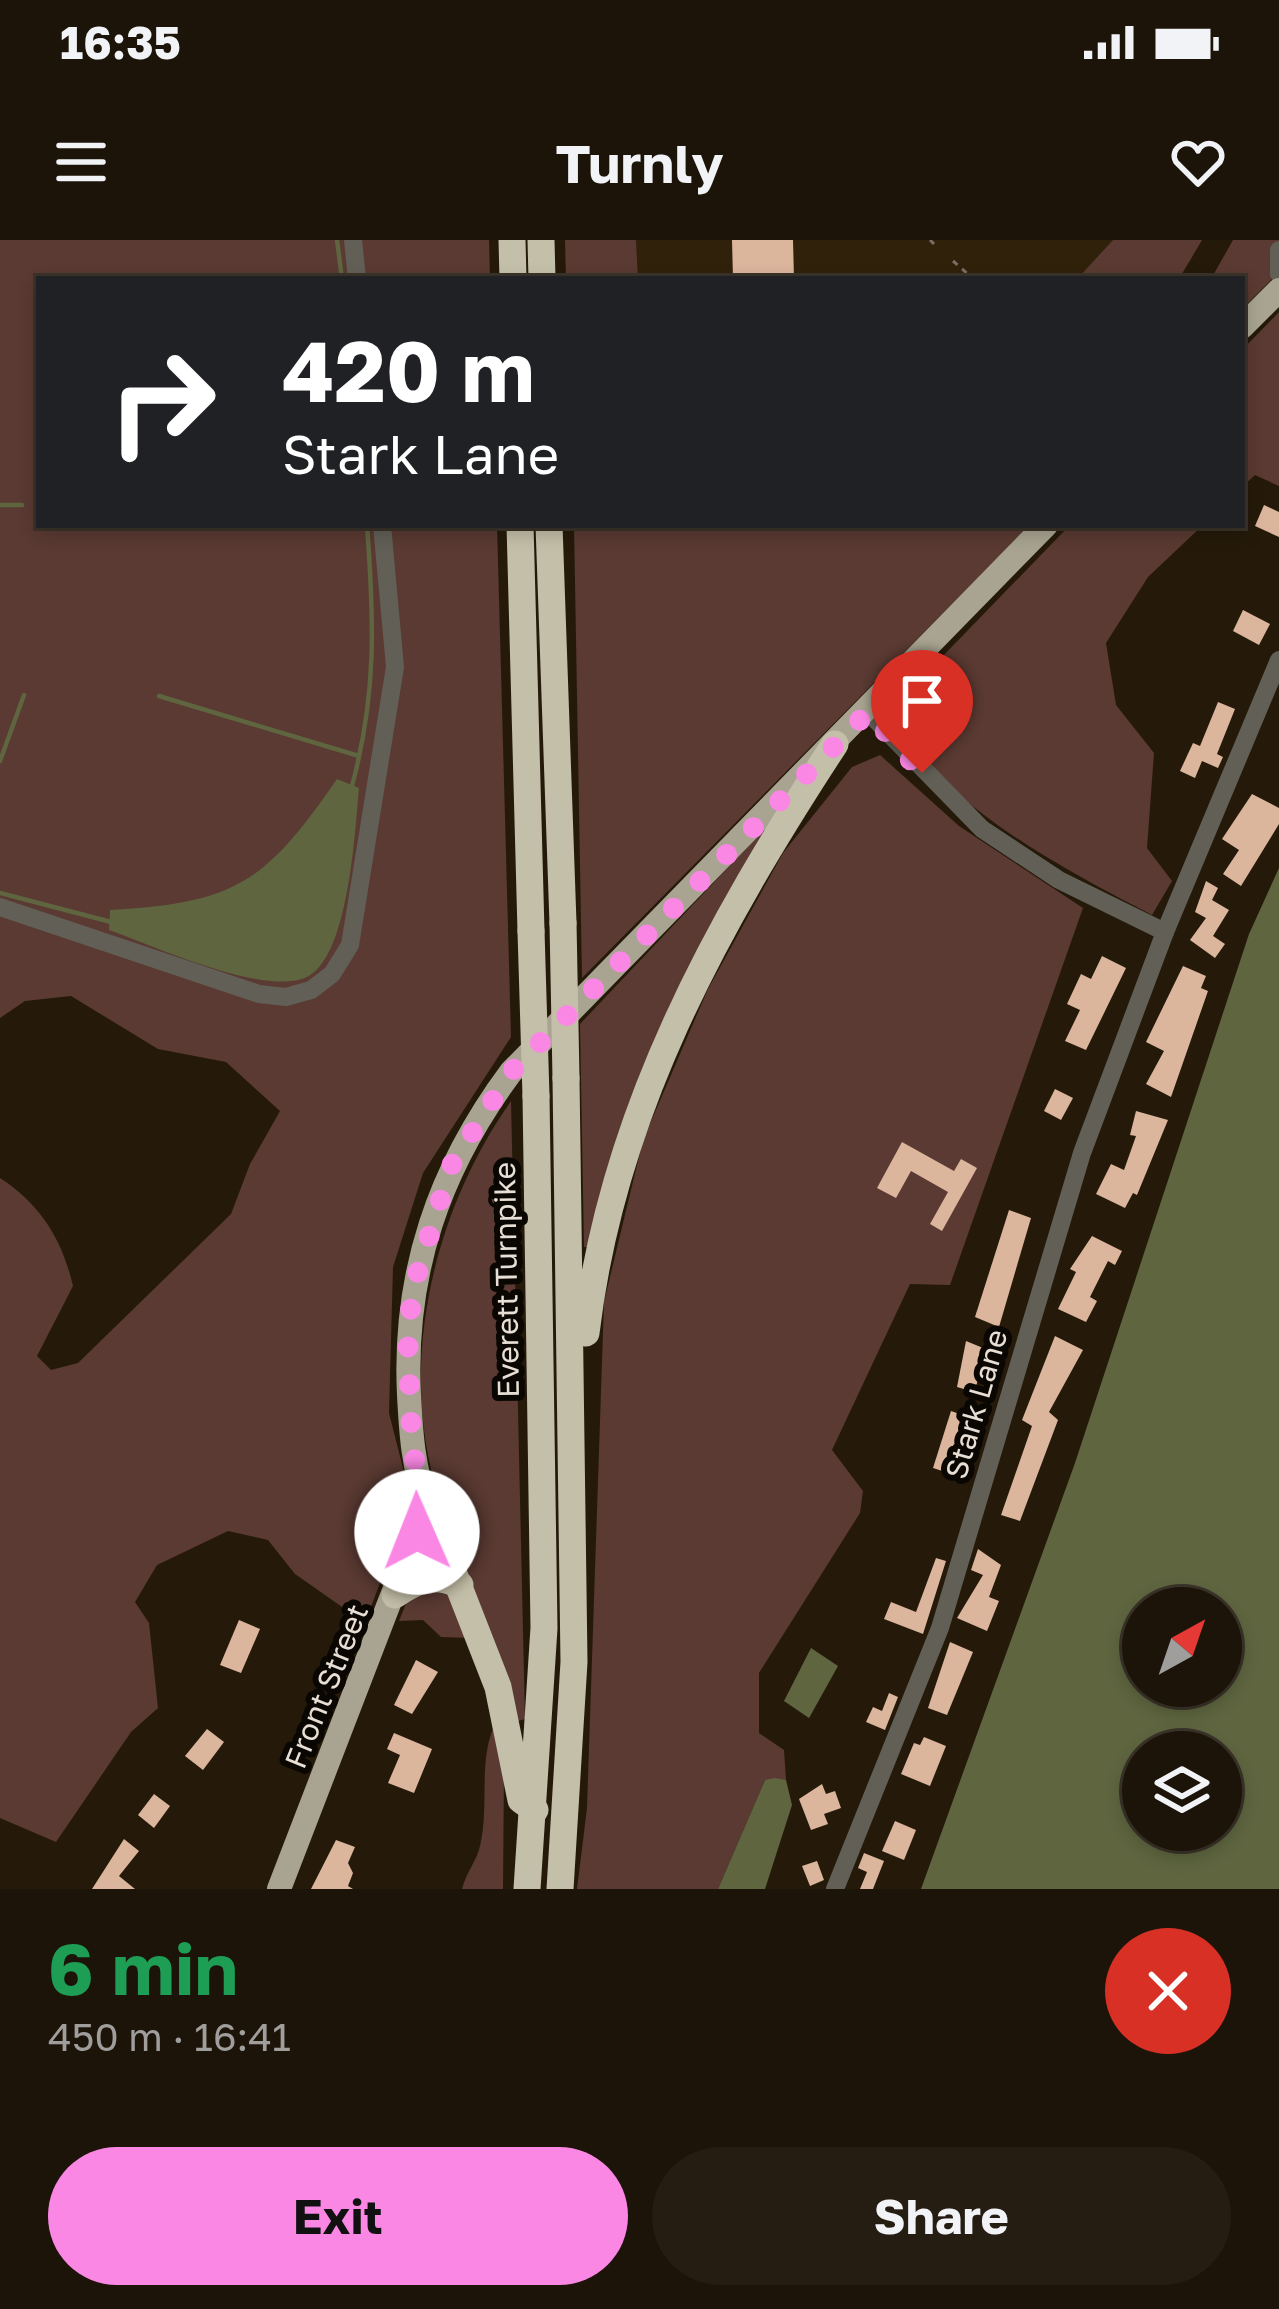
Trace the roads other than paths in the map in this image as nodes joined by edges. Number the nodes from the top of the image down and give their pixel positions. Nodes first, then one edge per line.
1 (353, 240) edge
2 (512, 240) edge
3 (541, 240) edge
4 (1279, 250) edge
5 (1279, 274) edge
6 (357, 276) edge
7 (513, 276) edge
8 (542, 276) edge
9 (1279, 290) edge
10 (1245, 324) edge
11 (382, 528) edge
12 (520, 528) edge
13 (549, 528) edge
14 (1043, 528) edge
15 (1279, 659) edge
16 (868, 712) junction
17 (835, 744) junction
18 (0, 907) edge
19 (1165, 932) junction
20 (574, 1432) junction
21 (427, 1504) junction
22 (460, 1586) junction
23 (395, 1595) junction
24 (535, 1810) junction
25 (279, 1889) edge
26 (527, 1889) edge
27 (560, 1889) edge
28 (835, 1889) edge

1 - 6 street
2 - 7 highway
3 - 8 highway
4 - 5 street
9 - 10 main road
11 - 18 street
12 - 24 highway, Everett Turnpike, bridge
13 - 20 highway, bridge
14 - 16 main road
15 - 19 street, Stark Lane
16 - 17 main road
16 - 19 street
17 - 20 highway
17 - 21 main road
19 - 28 street, Stark Lane
20 - 27 highway
21 - 22 highway
21 - 23 main road, Front Street
22 - 23 highway
22 - 24 highway
23 - 25 main road, Front Street
24 - 26 highway, Everett Turnpike

